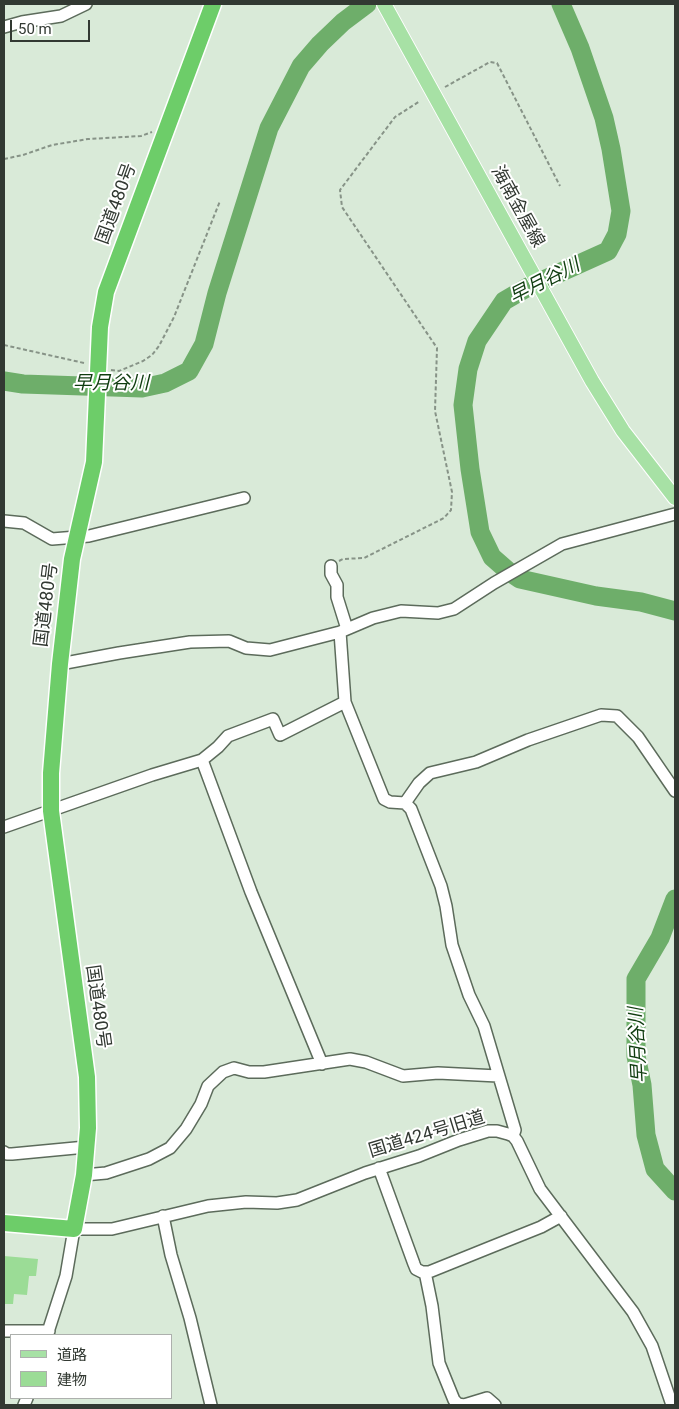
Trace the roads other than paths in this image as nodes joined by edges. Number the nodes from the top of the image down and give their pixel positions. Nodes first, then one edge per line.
1 (86, 4) edge
2 (213, 4) edge
3 (384, 4) edge
4 (4, 27) edge
5 (244, 498) dead end
6 (675, 498) edge
7 (675, 514) edge
8 (4, 521) edge
9 (77, 537) junction
10 (331, 566) road end
11 (343, 630) junction
12 (60, 664) junction
13 (345, 702) junction
14 (202, 760) junction
15 (675, 791) edge
16 (405, 803) junction
17 (51, 811) junction
18 (4, 827) edge
19 (322, 1064) junction
20 (498, 1076) junction
21 (513, 1136) junction
22 (86, 1147) junction
23 (4, 1152) edge
24 (379, 1168) junction
25 (84, 1175) junction
26 (163, 1216) junction
27 (561, 1216) junction
28 (4, 1222) edge
29 (74, 1229) junction
30 (425, 1272) junction
31 (4, 1331) edge
32 (48, 1333) edge
33 (211, 1405) edge
34 (496, 1405) edge
35 (672, 1405) edge

1 - 4 street
2 - 9 highway, 国道480号
3 - 6 main road, 海南金屋線
5 - 9 street
7 - 11 street
8 - 9 street
9 - 12 highway, 国道480号
10 - 11 street
11 - 12 street
11 - 13 street
12 - 17 highway, 国道480号
13 - 14 street
13 - 16 street
14 - 17 street
14 - 19 street
15 - 16 street
16 - 20 street
17 - 18 street
17 - 22 highway, 国道480号
19 - 20 street
19 - 25 street
20 - 21 street
21 - 24 street, 国道424号旧道
21 - 27 street
22 - 23 street
22 - 25 highway, 国道480号
24 - 26 street, 国道424号旧道
24 - 30 street
25 - 29 highway, 国道480号
26 - 29 street, 国道424号旧道
26 - 33 street
27 - 30 street
27 - 35 street
28 - 29 highway
29 - 32 street
30 - 34 street
31 - 32 street

